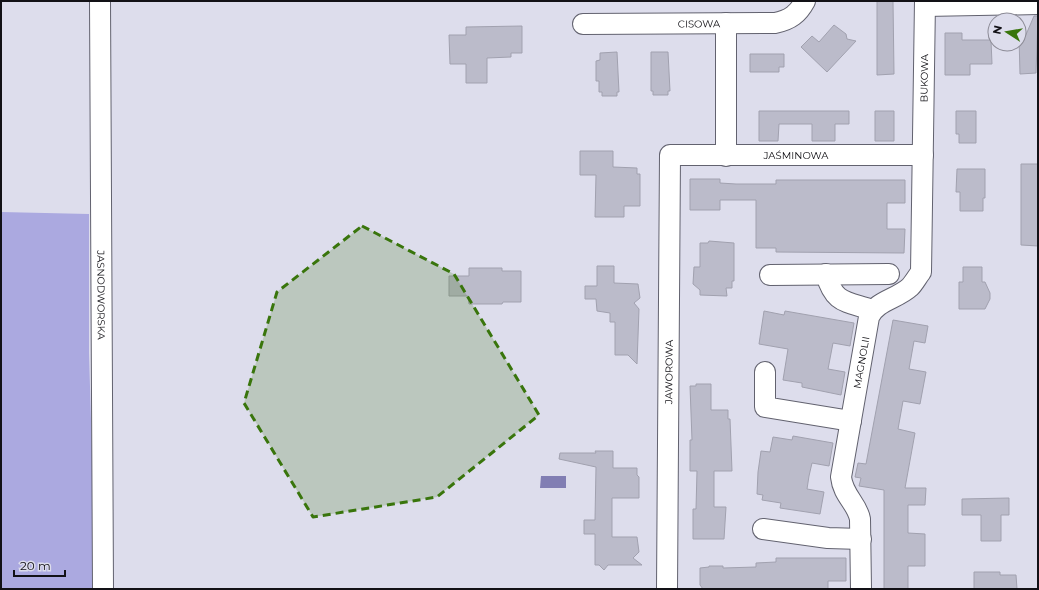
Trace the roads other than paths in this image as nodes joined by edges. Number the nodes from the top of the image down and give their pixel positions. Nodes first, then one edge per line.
1 (100, 1) edge
2 (805, 1) edge
3 (925, 4) edge
4 (1038, 4) edge
5 (726, 23) junction
6 (583, 24) dead end
7 (923, 155) junction
8 (670, 156) joint
9 (726, 156) junction
10 (826, 274) junction
11 (888, 274) dead end
12 (770, 275) dead end
13 (872, 310) junction
14 (765, 372) dead end
15 (851, 421) junction
16 (763, 529) dead end
17 (861, 539) junction
18 (103, 589) edge
19 (667, 589) edge
20 (861, 589) edge

1 - 18 street, JASNODWORSKA
2 - 5 street, CISOWA
3 - 4 street
3 - 7 street, BUKOWA
5 - 6 street, CISOWA
5 - 9 street
7 - 9 street, JAŚMINOWA
7 - 13 street
8 - 9 street, JAŚMINOWA
8 - 19 street, JAWOROWA
10 - 11 street
10 - 12 street
10 - 13 street
13 - 15 street, MAGNOLII
14 - 15 street
15 - 17 street, MAGNOLII
16 - 17 street
17 - 20 street, MAGNOLII

